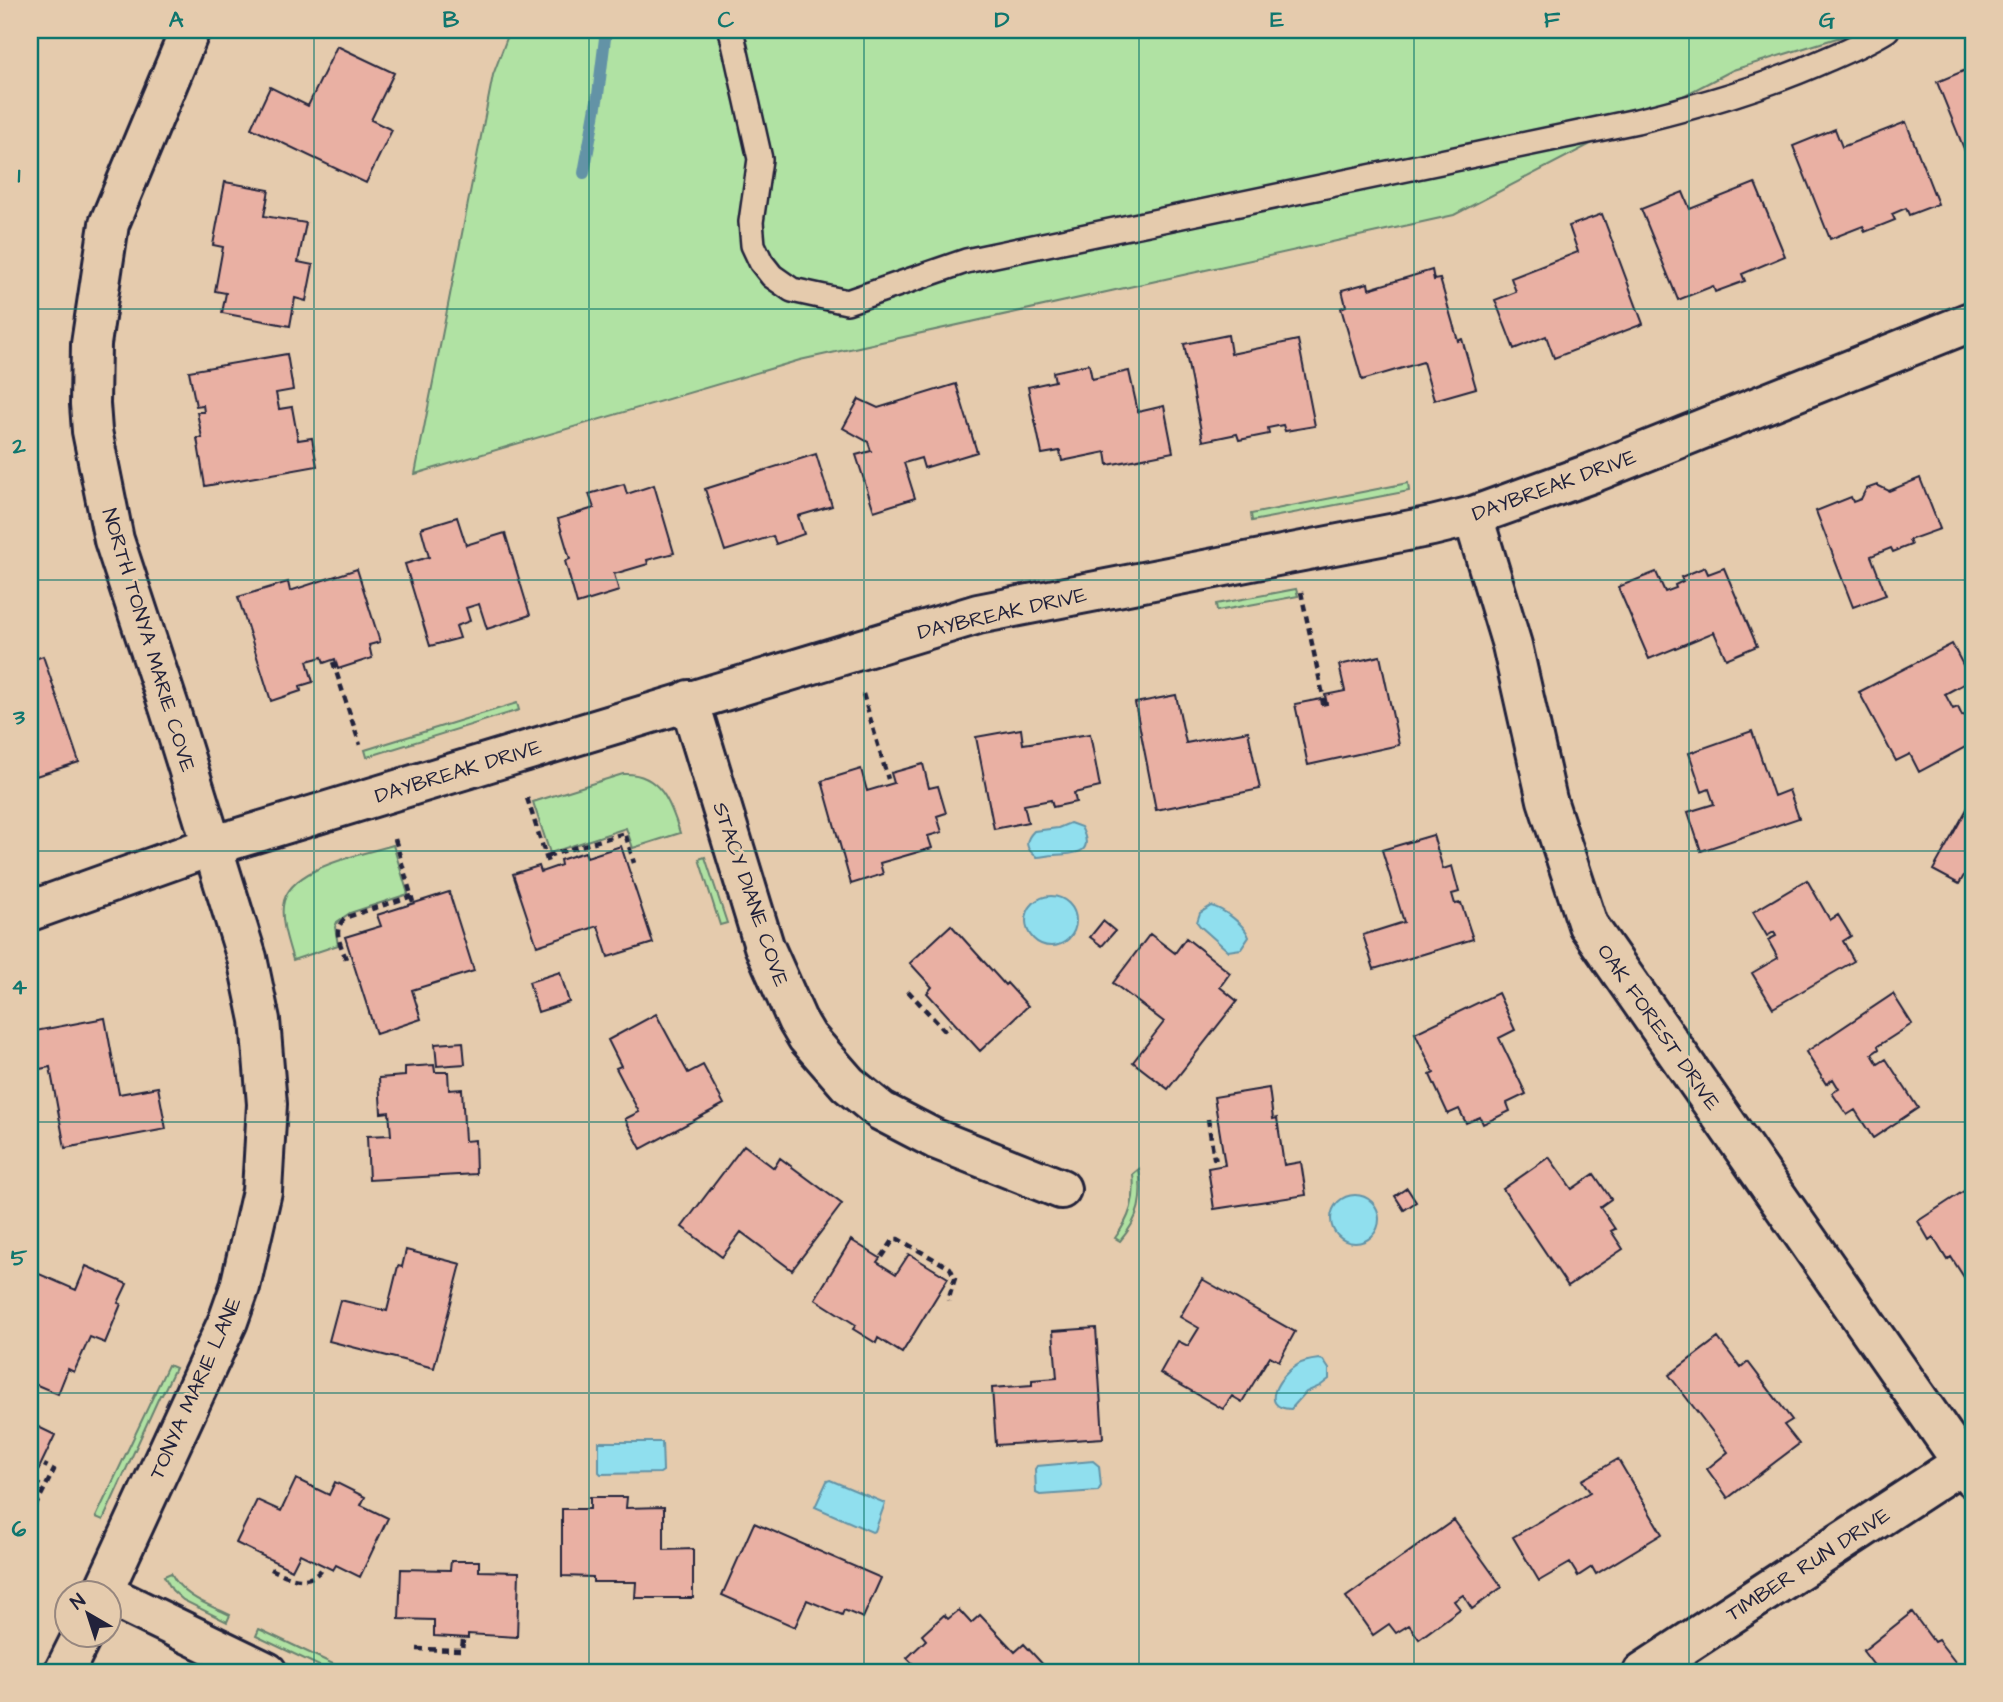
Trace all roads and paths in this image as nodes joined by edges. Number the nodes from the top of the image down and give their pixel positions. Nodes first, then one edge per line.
1 (190, 30) edge
2 (731, 30) edge
3 (1886, 30) edge
4 (1973, 324) edge
5 (1473, 516) junction
6 (1300, 589) dead end
7 (333, 662) dead end
8 (863, 694) dead end
9 (689, 701) junction
10 (1325, 705) dead end
11 (360, 746) dead end
12 (888, 779) dead end
13 (527, 798) dead end
14 (395, 839) dead end
15 (212, 846) junction
16 (547, 856) junction
17 (634, 863) dead end
18 (550, 866) dead end
19 (30, 911) edge
20 (346, 959) dead end
21 (908, 991) dead end
22 (950, 1025) dead end
23 (1208, 1119) dead end
24 (1221, 1157) dead end
25 (1061, 1189) dead end
26 (882, 1257) dead end
27 (948, 1301) dead end
28 (44, 1465) dead end
29 (1970, 1466) edge
30 (30, 1517) edge
31 (323, 1567) dead end
32 (271, 1569) dead end
33 (110, 1580) edge
34 (122, 1603) edge
35 (463, 1640) dead end
36 (416, 1649) dead end
37 (75, 1650) edge
38 (64, 1672) edge
39 (267, 1672) edge
40 (1643, 1672) edge

1 - 15 street, NORTH TONYA MARIE COVE
2 - 3 lane
4 - 5 street, DAYBREAK DRIVE
5 - 9 street, DAYBREAK DRIVE
5 - 29 street, OAK FOREST DRIVE
6 - 10 path
7 - 11 path
8 - 12 path
9 - 15 street, DAYBREAK DRIVE
9 - 25 street, STACY DIANE COVE
13 - 16 path
14 - 20 path
15 - 19 street, DAYBREAK DRIVE
15 - 33 street, TONYA MARIE LANE
16 - 17 path
16 - 18 path
21 - 22 path
23 - 24 path
26 - 27 path
28 - 30 path
29 - 40 street, TIMBER RUN DRIVE
31 - 32 path
34 - 39 street
35 - 36 path
37 - 38 street

